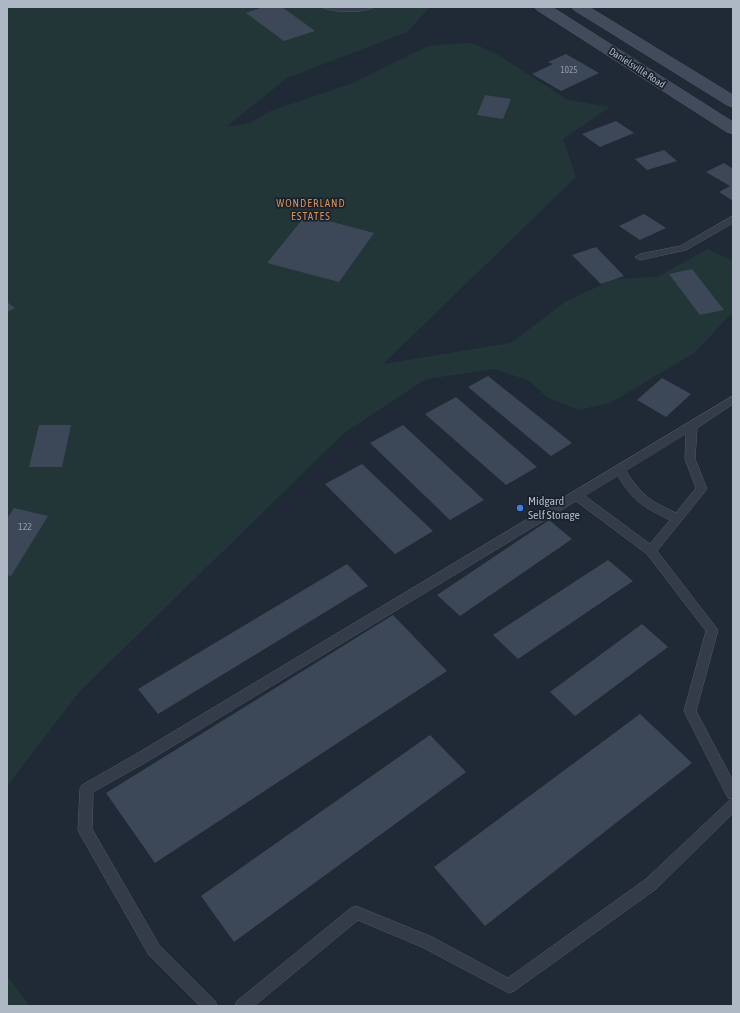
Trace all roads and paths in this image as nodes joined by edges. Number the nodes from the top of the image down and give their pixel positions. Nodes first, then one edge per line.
1 (326, 7) edge
2 (370, 7) edge
3 (542, 7) edge
4 (579, 7) edge
5 (733, 102) edge
6 (733, 129) edge
7 (733, 219) edge
8 (640, 257) dead end
9 (733, 399) edge
10 (692, 426) junction
11 (618, 469) junction
12 (576, 495) junction
13 (676, 518) junction
14 (651, 550) junction
15 (733, 794) edge
16 (733, 804) edge
17 (210, 1006) edge
18 (242, 1006) edge

1 - 2 lane
3 - 6 main road, Danielsville Road
4 - 5 main road, Danielsville Road
7 - 8 lane
9 - 10 lane
10 - 11 lane
10 - 13 lane
11 - 12 lane
11 - 13 lane
12 - 14 lane
12 - 17 lane
13 - 14 lane
14 - 15 lane
16 - 18 lane

